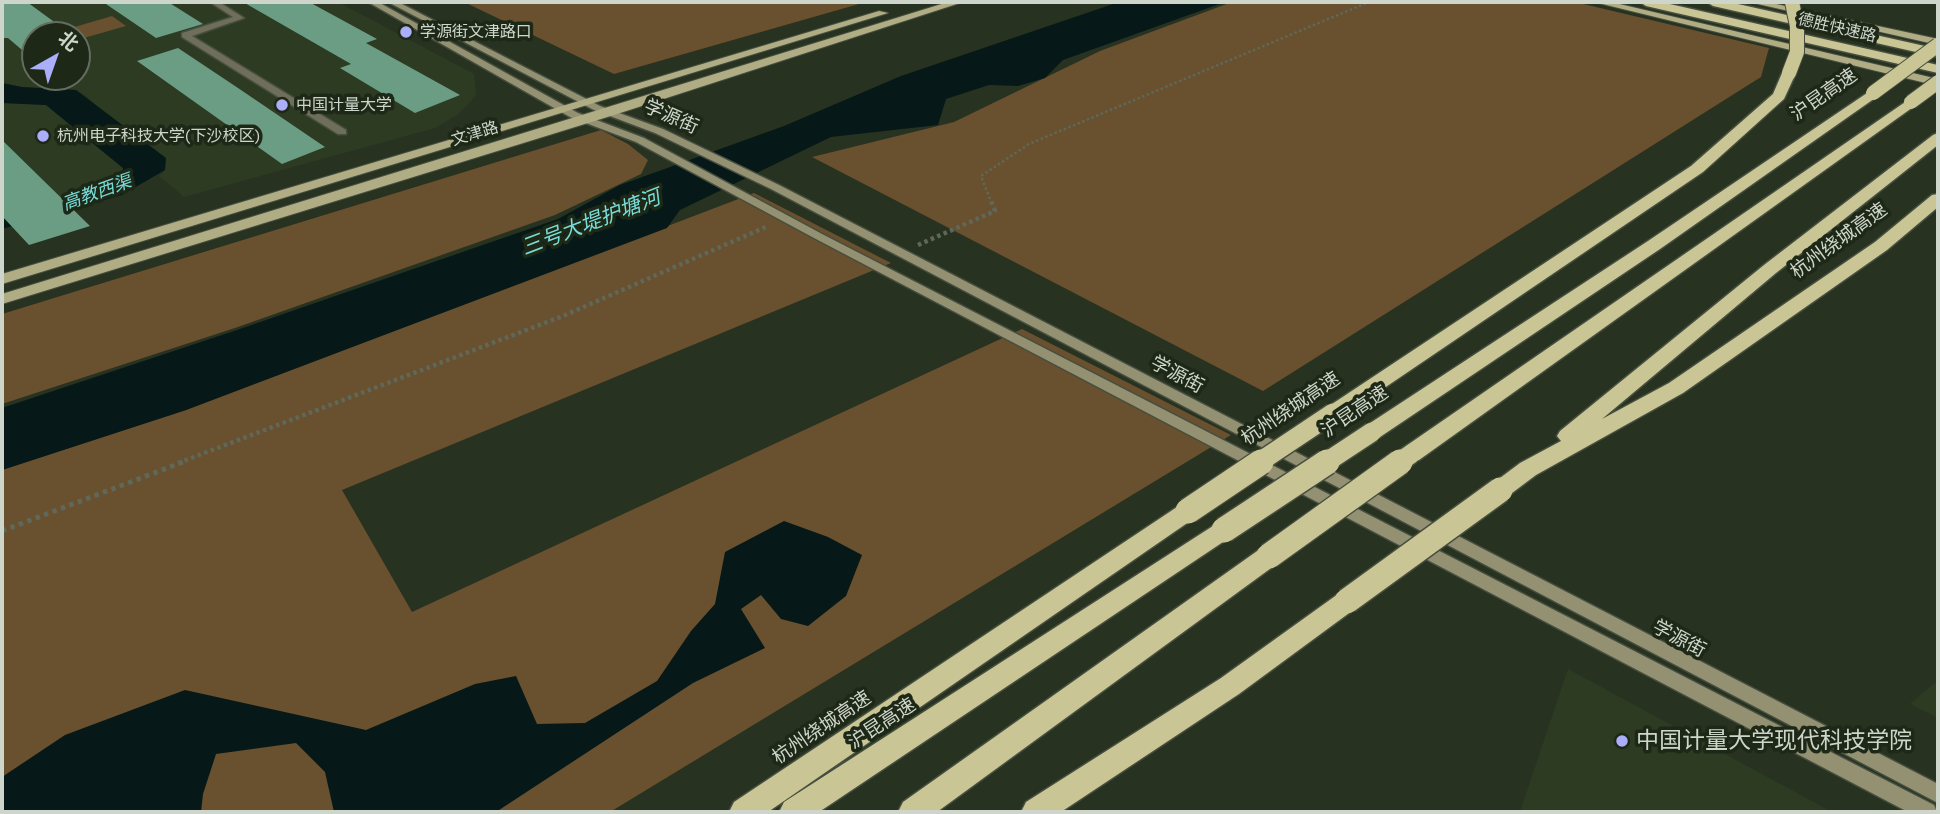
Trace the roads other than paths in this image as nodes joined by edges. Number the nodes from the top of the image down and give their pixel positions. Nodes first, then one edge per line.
1 (214, 2) edge
2 (372, 2) edge
3 (392, 2) edge
4 (920, 2) edge
5 (958, 2) edge
6 (1599, 2) edge
7 (1646, 2) edge
8 (1713, 2) edge
9 (1754, 2) edge
10 (1792, 2) edge
11 (1938, 44) edge
12 (1938, 53) edge
13 (1938, 69) edge
14 (1938, 82) edge
15 (588, 103) junction
16 (564, 109) junction
17 (610, 113) junction
18 (584, 119) junction
19 (342, 132) dead end
20 (1938, 138) edge
21 (1938, 199) edge
22 (2, 279) edge
23 (2, 299) edge
24 (1528, 469) junction
25 (1938, 794) edge
26 (744, 812) edge
27 (794, 812) edge
28 (913, 812) edge
29 (1036, 812) edge
30 (1927, 812) edge

1 - 19 street
2 - 16 main road, 学源街
3 - 15 main road, 学源街
4 - 15 main road, 文津路
5 - 17 main road, 文津路
6 - 14 main road
7 - 13 highway, 德胜快速路
8 - 12 highway, 德胜快速路
9 - 11 main road
10 - 26 highway, 杭州绕城高速, bridge
11 - 27 highway, 沪昆高速, bridge
14 - 28 highway, bridge
15 - 16 main road, 文津路
15 - 17 main road, 学源街
16 - 18 main road, 学源街
16 - 22 main road, 文津路
17 - 18 main road, 文津路
17 - 25 main road, 学源街
18 - 23 main road, 文津路
18 - 30 main road, 学源街
20 - 24 highway
21 - 24 highway, 杭州绕城高速
24 - 29 highway, 杭州绕城高速, bridge

